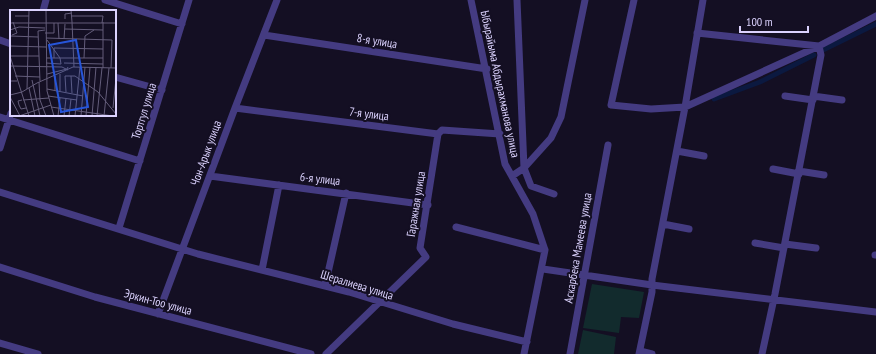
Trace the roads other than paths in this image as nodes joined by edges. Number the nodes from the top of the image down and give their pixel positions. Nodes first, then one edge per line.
1 (46, 0) edge
2 (105, 0) edge
3 (189, 0) edge
4 (278, 0) edge
5 (471, 0) edge
6 (517, 0) edge
7 (585, 0) edge
8 (634, 0) edge
9 (703, 0) edge
10 (43, 10) edge
11 (876, 16) edge
12 (182, 24) junction
13 (697, 33) junction
14 (264, 35) junction
15 (0, 40) edge
16 (10, 44) edge
17 (819, 46) junction
18 (487, 69) junction
19 (116, 77) edge
20 (162, 90) junction
21 (785, 96) dead end
22 (813, 98) junction
23 (842, 100) dead end
24 (685, 107) junction
25 (234, 108) junction
26 (10, 116) edge
27 (0, 117) edge
28 (438, 134) junction
29 (500, 134) junction
30 (608, 146) dead end
31 (0, 148) edge
32 (677, 151) junction
33 (704, 156) dead end
34 (140, 160) junction
35 (524, 168) junction
36 (773, 169) dead end
37 (799, 173) junction
38 (824, 175) dead end
39 (210, 176) junction
40 (512, 176) junction
41 (279, 185) junction
42 (0, 192) edge
43 (346, 193) junction
44 (554, 194) dead end
45 (428, 205) junction
46 (663, 224) junction
47 (456, 227) dead end
48 (118, 228) junction
49 (689, 229) dead end
50 (755, 244) dead end
51 (785, 246) junction
52 (182, 248) junction
53 (816, 248) dead end
54 (545, 250) junction
55 (0, 267) edge
56 (543, 269) junction
57 (262, 270) junction
58 (584, 276) junction
59 (652, 285) junction
60 (325, 286) junction
61 (773, 301) junction
62 (380, 303) junction
63 (876, 312) edge
64 (158, 314) junction
65 (527, 342) junction
66 (0, 343) edge
67 (639, 353) edge
68 (38, 354) edge
69 (311, 354) edge
70 (326, 354) edge
71 (524, 354) edge
72 (570, 354) edge
73 (652, 354) edge
74 (762, 354) edge

1 - 10 street
2 - 12 street
3 - 12 street, Тортгул улица
4 - 14 street, Чон-Арык улица
5 - 18 street, Ыбырайыма Абдырахманова улица
6 - 35 street
7 - 35 street
8 - 24 street
9 - 13 street
11 - 17 street
12 - 20 street, Тортгул улица
13 - 17 street
13 - 24 street
14 - 18 street, 8-я улица
14 - 25 street, Чон-Арык улица
15 - 16 street
17 - 22 street
17 - 24 street
18 - 29 street, Ыбырайыма Абдырахманова улица
19 - 20 street
20 - 34 street, Тортгул улица
21 - 22 street
22 - 23 street
22 - 37 street
24 - 32 street
25 - 28 street, 7-я улица
25 - 39 street, Чон-Арык улица
26 - 27 street
26 - 31 street
26 - 34 street
28 - 29 street, 7-я улица
28 - 45 street, Гаражная улица
29 - 40 street, Ыбырайыма Абдырахманова улица
30 - 58 street, Аскарбека Мамеева улица
32 - 33 street
32 - 46 street
34 - 48 street, Тортгул улица
35 - 40 street
35 - 44 street
36 - 37 street
37 - 38 street
37 - 51 street
39 - 41 street, 6-я улица
39 - 52 street, Чон-Арык улица
40 - 54 street, Ыбырайыма Абдырахманова улица
41 - 43 street, 6-я улица
41 - 57 street
42 - 48 street, Шералиева улица
43 - 45 street, 6-я улица
43 - 60 street
45 - 62 street, Гаражная улица
46 - 49 street
46 - 59 street
47 - 54 street
48 - 52 street, Шералиева улица
50 - 51 street
51 - 53 street
51 - 61 street
52 - 57 street, Шералиева улица
52 - 64 street, Чон-Арык улица
54 - 56 street, Ыбырайыма Абдырахманова улица
55 - 64 street, Эркин-Тоо улица
56 - 58 street
56 - 65 street, Ыбырайыма Абдырахманова улица
57 - 60 street, Шералиева улица
58 - 59 street
58 - 72 street, Аскарбека Мамеева улица
59 - 61 street
59 - 67 street
60 - 62 street, Шералиева улица
61 - 63 street
61 - 74 street
62 - 65 street, Шералиева улица
62 - 70 street, Гаражная улица
64 - 69 street, Эркин-Тоо улица
65 - 71 street, Ыбырайыма Абдырахманова улица
66 - 68 street
67 - 73 street

